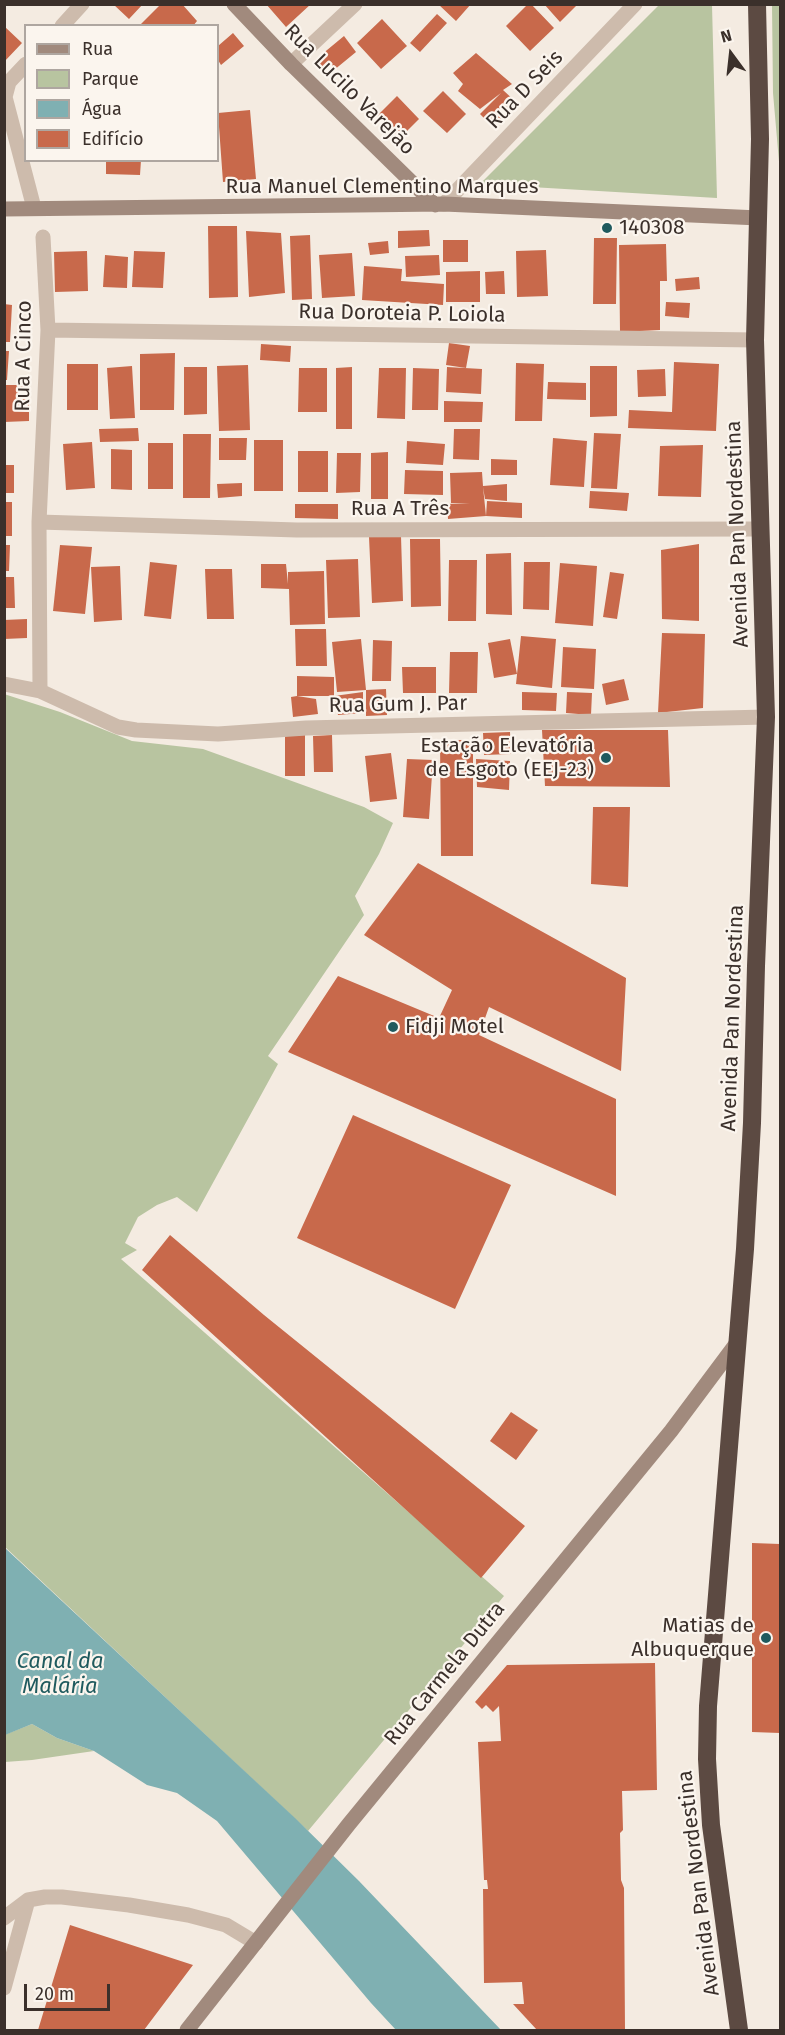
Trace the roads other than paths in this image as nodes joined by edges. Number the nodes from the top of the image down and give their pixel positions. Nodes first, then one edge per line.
1 (82, 4) edge
2 (234, 4) edge
3 (355, 4) edge
4 (635, 4) edge
5 (757, 4) edge
6 (64, 24) edge
7 (291, 64) junction
8 (24, 66) edge
9 (440, 204) junction
10 (34, 208) junction
11 (4, 209) edge
12 (759, 218) junction
13 (43, 237) dead end
14 (48, 330) junction
15 (755, 340) junction
16 (39, 522) junction
17 (761, 529) junction
18 (4, 684) edge
19 (40, 691) junction
20 (766, 717) junction
21 (736, 1344) junction
22 (28, 1900) junction
23 (4, 1918) edge
24 (256, 1942) junction
25 (4, 1988) edge
26 (187, 2031) edge
27 (739, 2031) edge

1 - 6 street
2 - 7 street, Rua Lucilo Varejão
3 - 7 street
4 - 9 street, Rua D Seis
5 - 12 highway, Avenida Pan Nordestina
7 - 9 street, Rua Lucilo Varejão
8 - 10 street
9 - 10 street, Rua Manuel Clementino Marques
9 - 12 street, Rua Manuel Clementino Marques
10 - 11 street, Rua Manuel Clementino Marques
12 - 15 highway, Avenida Pan Nordestina
13 - 14 street, Rua A Cinco
14 - 15 street, Rua Doroteia P. Loiola
14 - 16 street, Rua A Cinco
15 - 17 highway, Avenida Pan Nordestina
16 - 17 street, Rua A Três
16 - 19 street, Rua A Cinco
17 - 20 highway, Avenida Pan Nordestina
18 - 19 street, Rua Gum J. Par
19 - 20 street, Rua Gum J. Par
20 - 21 highway, Avenida Pan Nordestina
21 - 24 street, Rua Carmela Dutra
21 - 27 highway, Avenida Pan Nordestina
22 - 23 street
22 - 24 street
22 - 25 street
24 - 26 street, Rua Carmela Dutra

